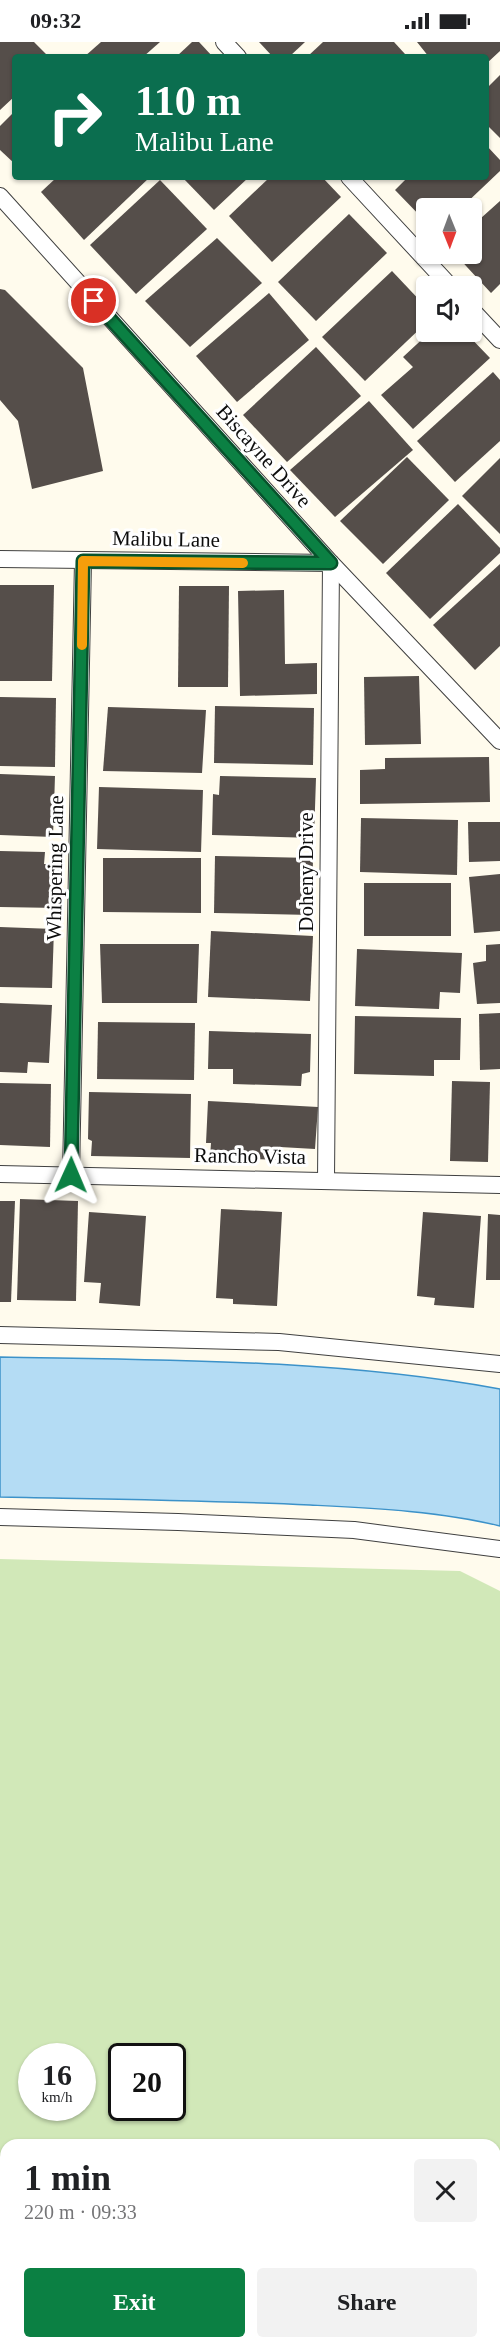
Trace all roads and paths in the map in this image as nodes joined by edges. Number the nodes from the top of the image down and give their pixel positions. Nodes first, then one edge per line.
1 (224, 42) edge
2 (235, 54) edge
3 (352, 180) edge
4 (0, 196) edge
5 (441, 276) edge
6 (482, 321) edge
7 (500, 340) edge
8 (0, 559) edge
9 (83, 561) junction
10 (331, 563) junction
11 (500, 741) edge
12 (0, 1173) edge
13 (71, 1175) junction
14 (326, 1180) junction
15 (500, 1185) edge
16 (0, 1335) edge
17 (500, 1364) edge
18 (0, 1517) edge
19 (500, 1549) edge

1 - 2 lane
3 - 5 lane
4 - 10 lane, Biscayne Drive
6 - 7 lane
8 - 9 lane, Malibu Lane
9 - 10 lane, Malibu Lane
9 - 13 lane, Whispering Lane
10 - 11 lane, Biscayne Drive
10 - 14 lane, Doheny Drive
12 - 13 lane, Rancho Vista
13 - 14 lane, Rancho Vista
14 - 15 lane, Rancho Vista
16 - 17 lane
18 - 19 lane

